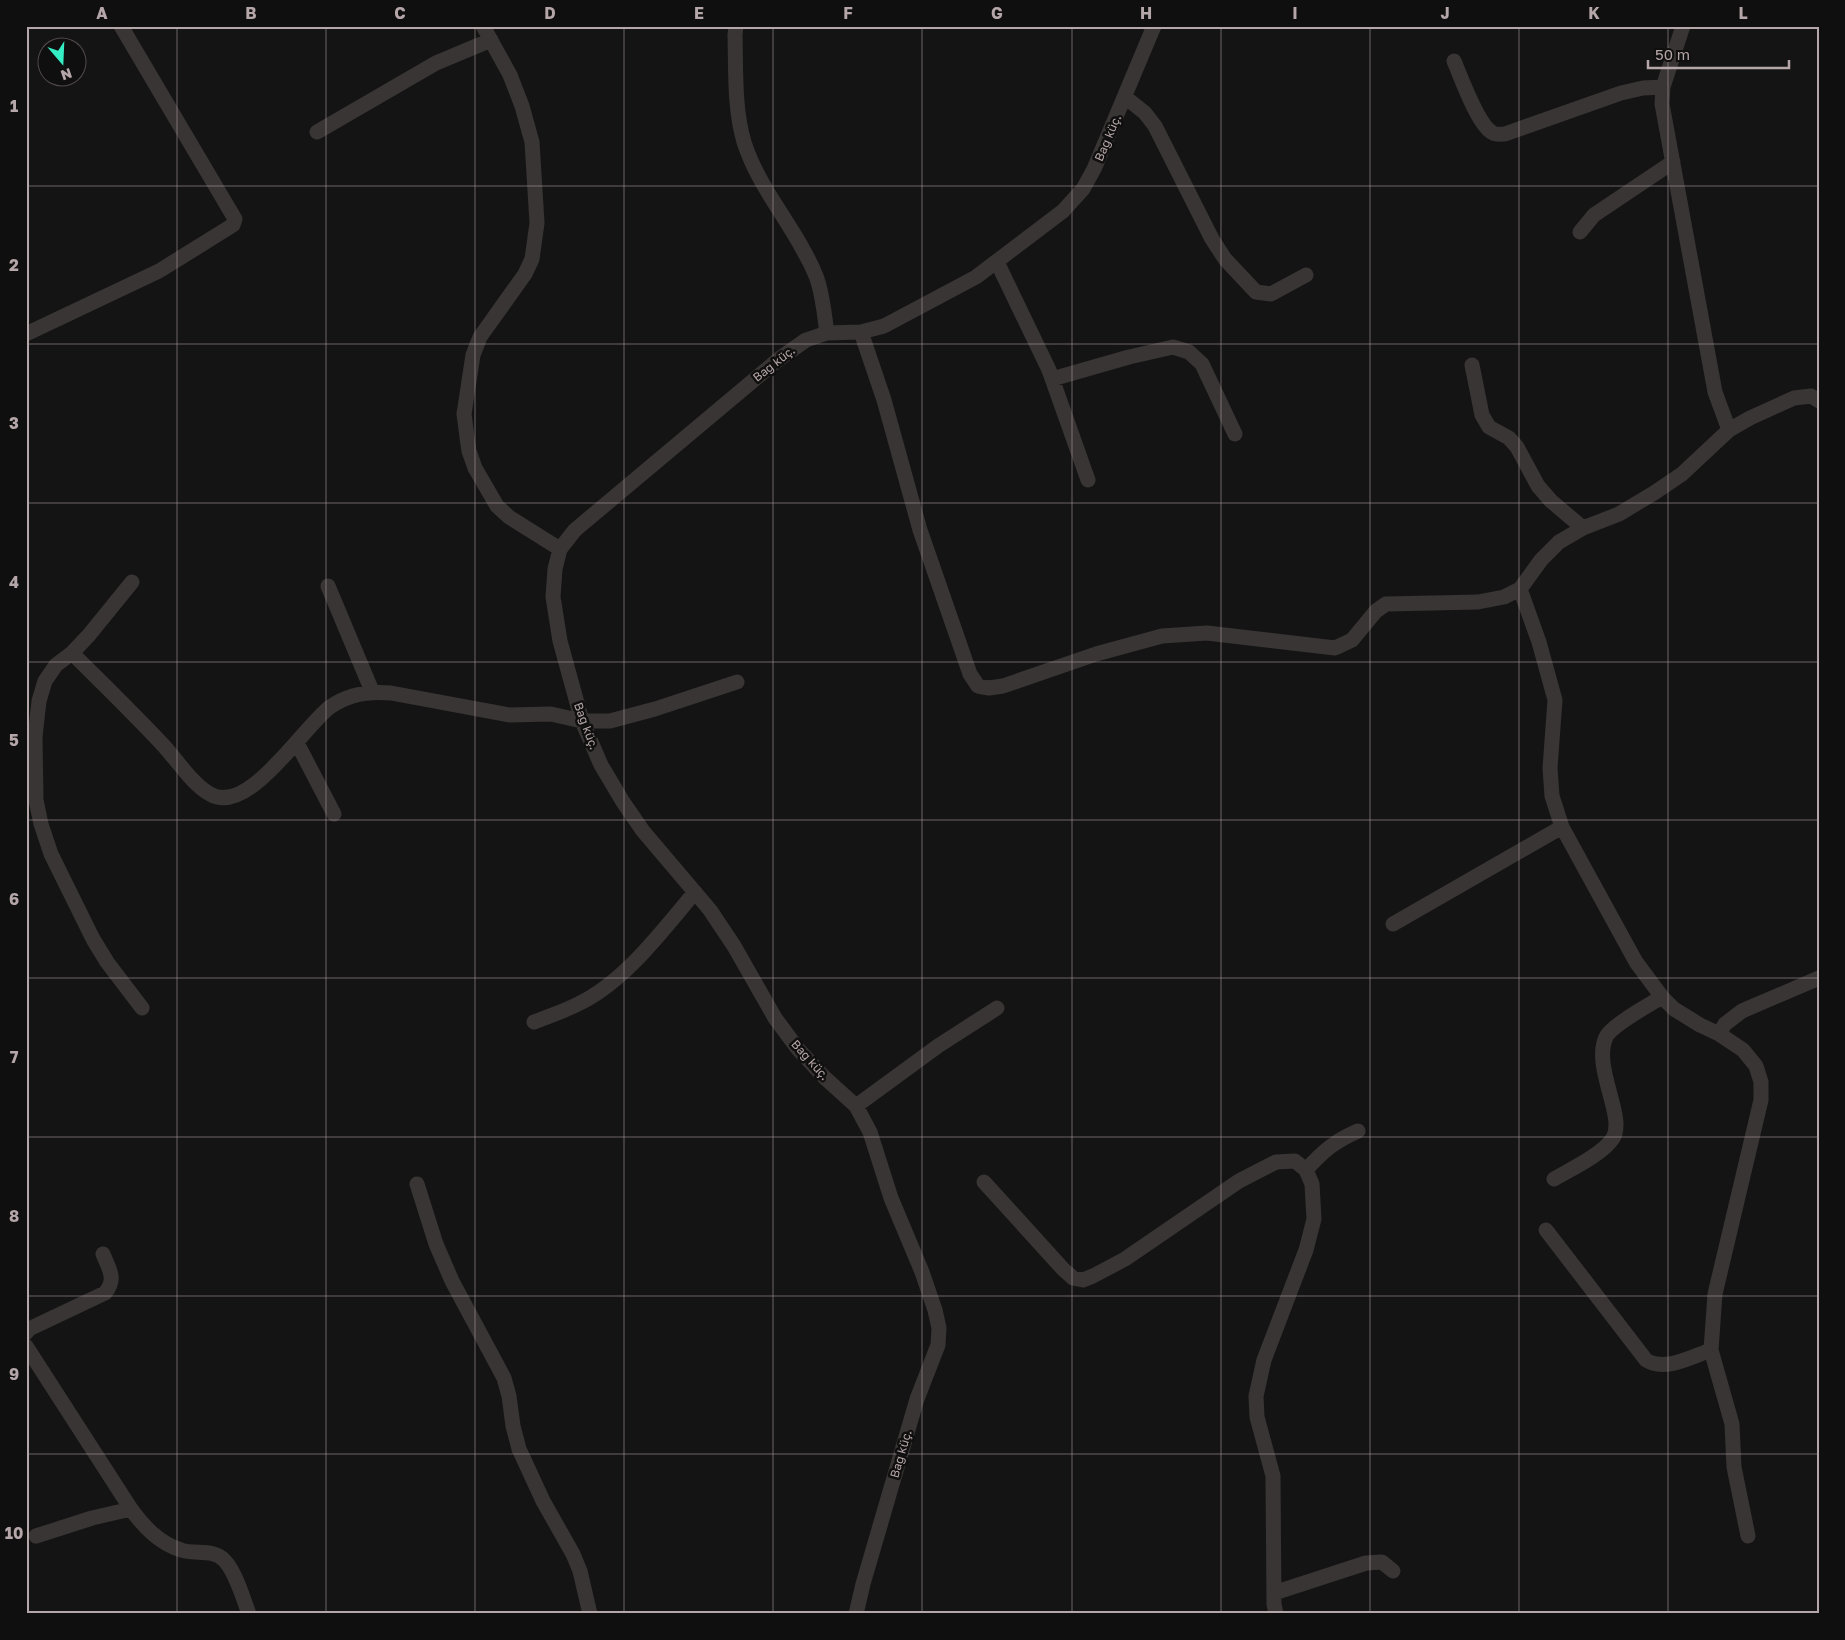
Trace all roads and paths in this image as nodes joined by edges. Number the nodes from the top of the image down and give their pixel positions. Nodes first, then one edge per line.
1 (121, 26) edge
2 (483, 26) edge
3 (736, 26) edge
4 (1154, 26) edge
5 (1683, 26) edge
6 (491, 40) junction
7 (1454, 61) dead end
8 (1663, 87) junction
9 (1125, 97) junction
10 (317, 132) dead end
11 (1673, 162) junction
12 (1580, 232) dead end
13 (997, 262) junction
14 (1306, 275) dead end
15 (861, 332) junction
16 (826, 333) junction
17 (26, 334) edge
18 (1472, 365) dead end
19 (1052, 379) junction
20 (1816, 395) edge
21 (1730, 430) junction
22 (1235, 434) dead end
23 (1088, 480) dead end
24 (1584, 528) junction
25 (560, 549) junction
26 (132, 582) dead end
27 (328, 586) dead end
28 (1520, 589) junction
29 (72, 652) junction
30 (737, 682) dead end
31 (372, 692) junction
32 (582, 721) junction
33 (297, 743) junction
34 (334, 814) dead end
35 (1562, 827) junction
36 (695, 892) junction
37 (1393, 924) dead end
38 (1819, 978) edge
39 (1662, 997) junction
40 (142, 1008) dead end
41 (997, 1008) dead end
42 (534, 1022) dead end
43 (1719, 1034) junction
44 (856, 1106) junction
45 (1358, 1131) dead end
46 (1306, 1170) junction
47 (1554, 1180) dead end
48 (984, 1182) dead end
49 (417, 1184) dead end
50 (1546, 1230) dead end
51 (103, 1254) dead end
52 (26, 1333) edge
53 (26, 1346) edge
54 (1711, 1350) junction
55 (131, 1509) junction
56 (36, 1536) dead end
57 (1748, 1536) dead end
58 (1393, 1571) dead end
59 (1274, 1593) junction
60 (249, 1614) edge
61 (590, 1614) edge
62 (856, 1614) edge
63 (1276, 1614) edge

1 - 17 street
2 - 6 street
3 - 16 street
4 - 9 street, Bağ küç.
5 - 8 street
6 - 10 street
6 - 25 street
7 - 8 street
8 - 11 street
9 - 13 street, Bağ küç.
9 - 14 street
11 - 12 street
11 - 21 street
13 - 15 street, Bağ küç.
13 - 19 street
15 - 16 street, Bağ küç.
15 - 28 street
16 - 25 street, Bağ küç.
18 - 24 street
19 - 22 street
19 - 23 street
20 - 21 street
21 - 24 street
24 - 28 street
25 - 32 street, Bağ küç.
26 - 29 street
27 - 31 street
28 - 35 street
29 - 33 street
29 - 40 street
30 - 32 street
31 - 32 street
31 - 33 street
32 - 36 street, Bağ küç.
33 - 34 street
35 - 37 street
35 - 39 street
36 - 42 street
36 - 44 street, Bağ küç.
38 - 43 street
39 - 43 street
39 - 47 street
41 - 44 street
43 - 54 street
44 - 62 street, Bağ küç.
45 - 46 street
46 - 48 street
46 - 59 street
49 - 61 street
50 - 54 street
51 - 52 street
53 - 55 street
54 - 57 street
55 - 56 street
55 - 60 street
58 - 59 street
59 - 63 street

